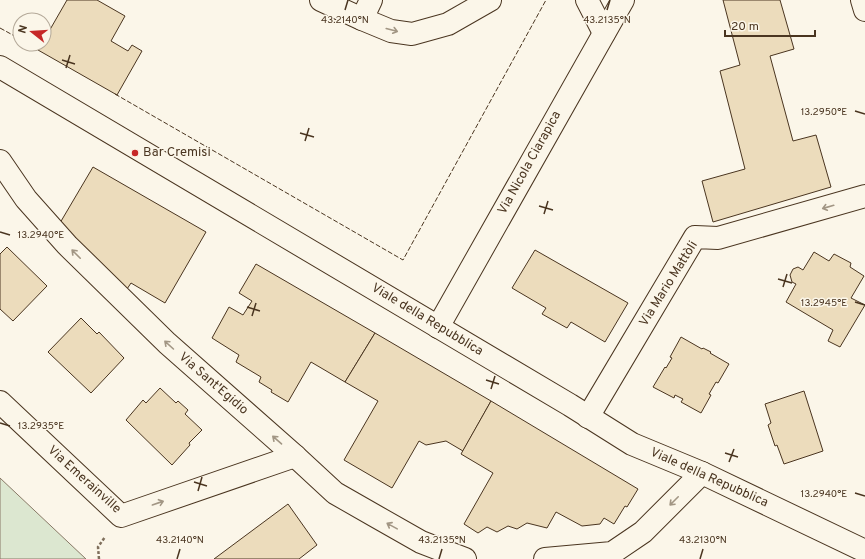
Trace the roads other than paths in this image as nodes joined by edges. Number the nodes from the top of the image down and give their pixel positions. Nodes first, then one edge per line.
1 (321, 0) edge
2 (490, 0) edge
3 (587, 0) edge
4 (623, 0) edge
5 (862, 0) edge
6 (367, 10) edge
7 (865, 10) edge
8 (604, 33) junction
9 (0, 66) edge
10 (0, 160) edge
11 (865, 196) edge
12 (438, 327) junction
13 (0, 402) edge
14 (588, 417) junction
15 (295, 456) junction
16 (702, 473) junction
17 (865, 551) edge
18 (465, 559) edge
19 (545, 559) edge

1 - 6 street
6 -> 2 street
3 - 8 street
4 - 8 street, Via Nicola Ciarapica
5 - 7 street
8 - 12 street, Via Nicola Ciarapica
9 - 12 street, Viale della Repubblica
15 -> 10 street, Via Sant'Egidio
11 -> 14 street, Via Mario Mattòli
12 - 14 street, Viale della Repubblica
13 -> 15 street, Via Emerainville
14 - 16 street, Viale della Repubblica
18 -> 15 street, Via Sant'Egidio
16 - 17 street, Viale della Repubblica
16 -> 19 street

